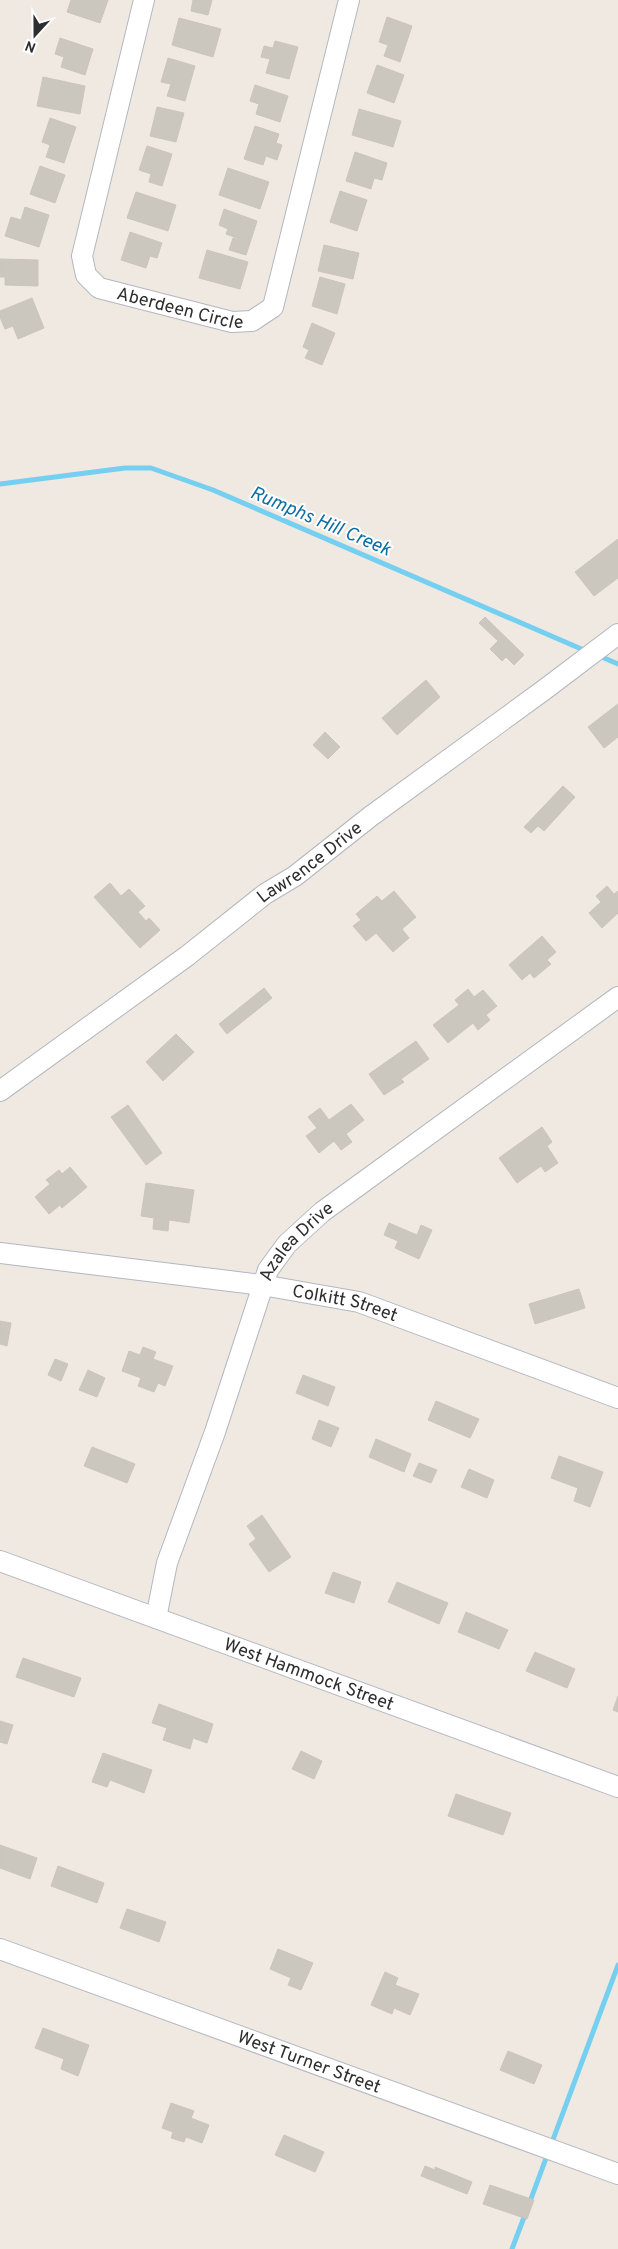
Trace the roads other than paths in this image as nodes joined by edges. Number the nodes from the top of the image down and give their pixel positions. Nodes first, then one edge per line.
1 (144, 0) edge
2 (349, 0) edge
3 (618, 634) edge
4 (618, 997) edge
5 (0, 1091) edge
6 (0, 1253) edge
7 (262, 1285) junction
8 (618, 1398) edge
9 (0, 1562) edge
10 (156, 1618) junction
11 (618, 1787) edge
12 (0, 1949) edge
13 (618, 2174) edge

1 - 2 street, Aberdeen Circle
3 - 5 street, Lawrence Drive
4 - 7 street, Azalea Drive
6 - 7 street, Colkitt Street
7 - 8 street, Colkitt Street
7 - 10 street, Azalea Drive
9 - 10 street, West Hammock Street
10 - 11 street, West Hammock Street
12 - 13 street, West Turner Street

